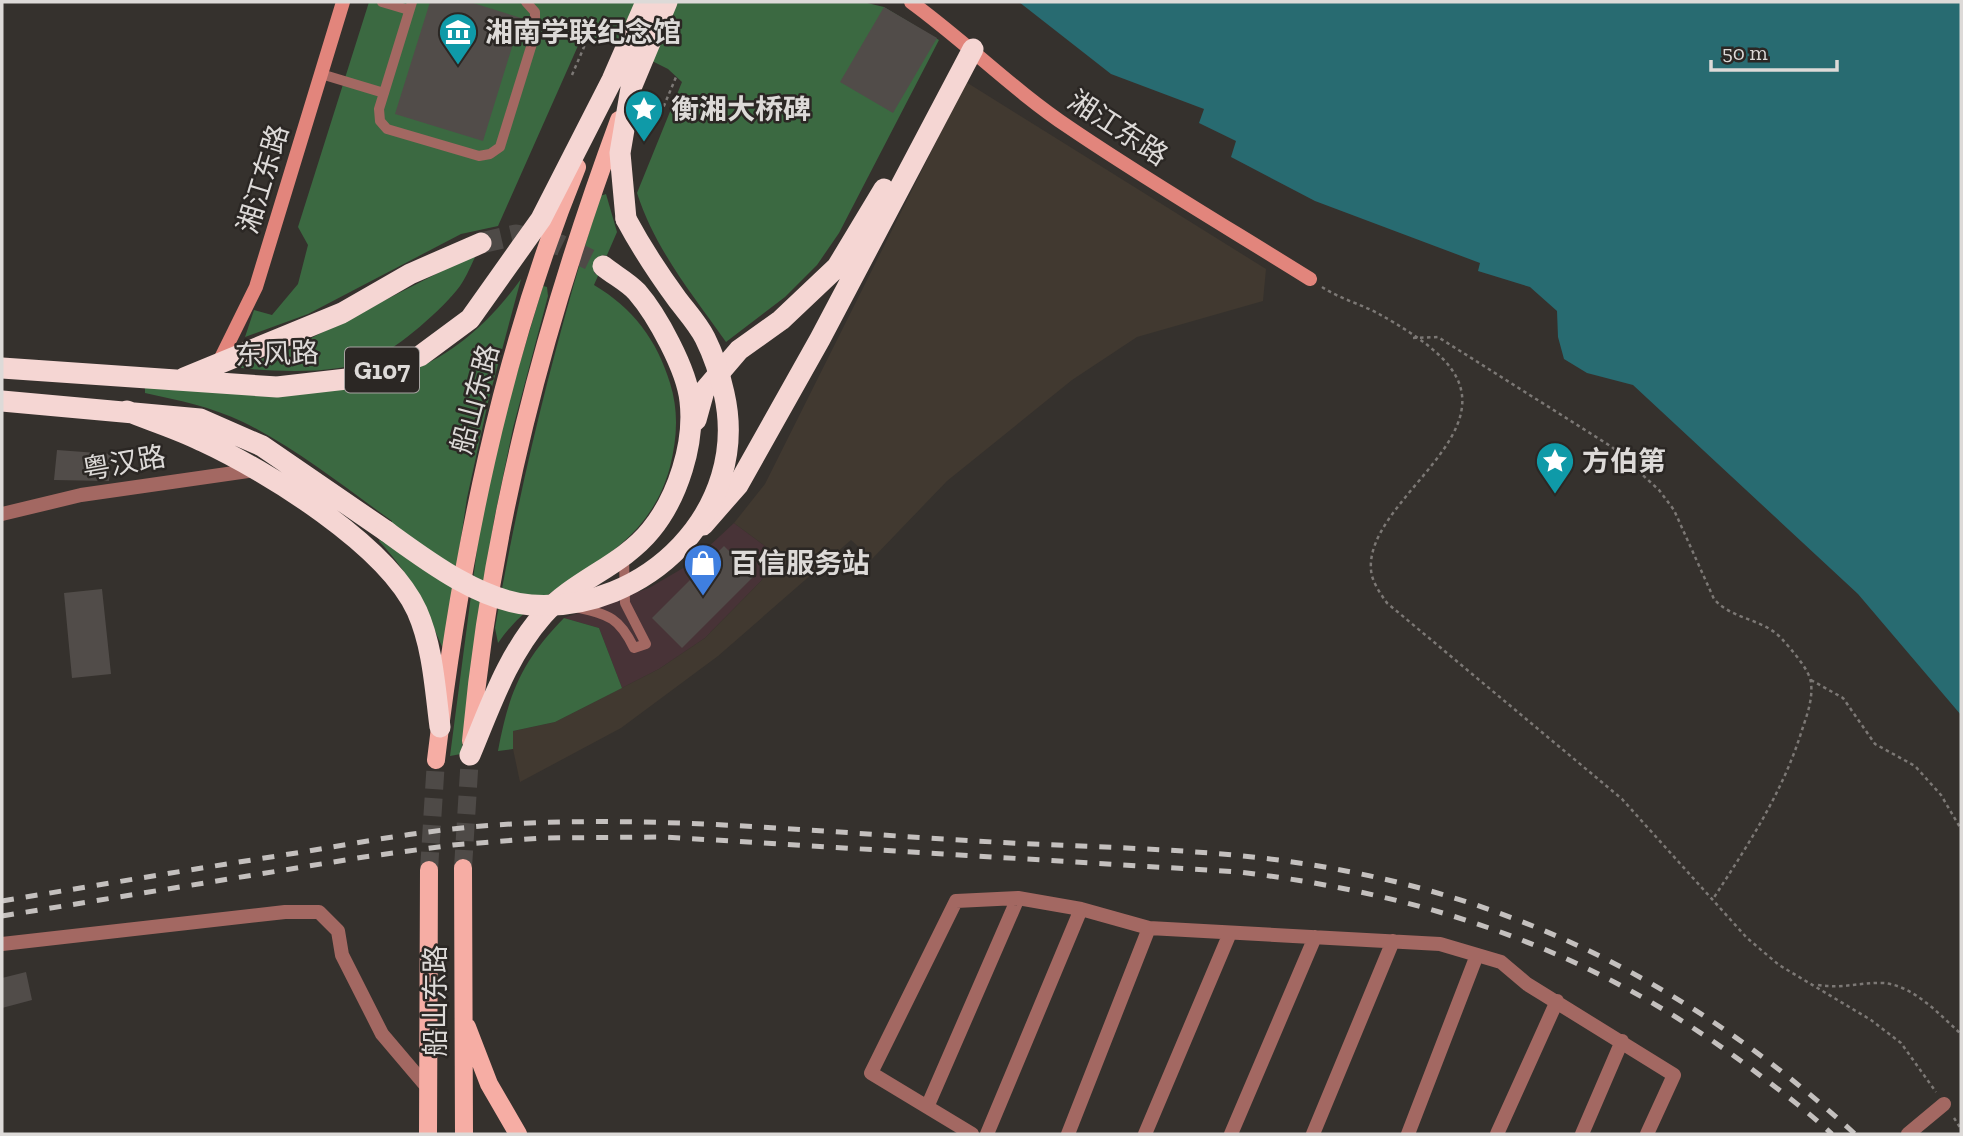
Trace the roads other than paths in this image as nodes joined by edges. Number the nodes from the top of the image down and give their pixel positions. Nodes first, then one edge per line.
1 (343, 2) edge
2 (382, 2) edge
3 (526, 2) edge
4 (646, 2) edge
5 (667, 2) edge
6 (911, 2) edge
7 (411, 6) edge
8 (973, 49) junction
9 (321, 74) junction
10 (624, 77) junction
11 (384, 93) junction
12 (949, 93) junction
13 (481, 243) tunnel mouth
14 (603, 266) tunnel mouth
15 (1310, 279) road end
16 (217, 366) junction
17 (2, 368) edge
18 (176, 381) junction
19 (2, 401) edge
20 (127, 411) junction
21 (689, 445) junction
22 (255, 470) junction
23 (2, 514) edge
24 (685, 545) junction
25 (624, 555) junction
26 (545, 613) junction
27 (440, 727) junction
28 (470, 755) joint
29 (436, 760) tunnel mouth
30 (463, 868) tunnel mouth
31 (429, 870) tunnel mouth
32 (1018, 898) junction
33 (1081, 909) junction
34 (1149, 928) junction
35 (1230, 933) junction
36 (1315, 937) junction
37 (1393, 941) junction
38 (2, 944) edge
39 (1477, 955) junction
40 (1557, 1001) junction
41 (463, 1015) junction
42 (1622, 1041) junction
43 (427, 1087) junction
44 (1944, 1104) road end
45 (928, 1105) junction
46 (429, 1134) edge
47 (464, 1134) edge
48 (518, 1134) edge
49 (972, 1134) edge
50 (987, 1134) edge
51 (1068, 1134) edge
52 (1145, 1134) edge
53 (1231, 1134) edge
54 (1313, 1134) edge
55 (1408, 1134) edge
56 (1497, 1134) edge
57 (1582, 1134) edge
58 (1647, 1134) edge
59 (1908, 1134) edge

1 - 9 street, 湘江东路
2 - 7 lane
3 - 11 lane
4 - 10 highway, G107
5 - 10 highway, G107
6 - 8 street, 湘江东路
7 - 11 lane
8 - 12 highway
8 - 15 street, 湘江东路
9 - 11 lane
9 - 16 street, 湘江东路
10 - 18 highway, 东风路 / G107
10 - 24 highway, bridge
10 - 27 main road, 船山东路
10 - 28 main road, 船山东路
12 - 21 highway
12 - 24 highway, bridge
13 - 16 highway
14 - 21 highway
16 - 18 highway
17 - 18 highway, 东风路 / G107
19 - 20 highway
20 - 22 highway
20 - 24 highway, bridge
21 - 25 highway
22 - 23 street, 粤汉路
22 - 27 highway
25 - 26 highway
25 - 26 lane
26 - 28 highway
27 - 29 main road, 船山东路
30 - 41 main road, 船山东路
31 - 43 main road, 船山东路
32 - 33 street
32 - 45 street
32 - 45 street
33 - 34 street
33 - 50 street
34 - 35 street
34 - 51 street
35 - 36 street
35 - 52 street
36 - 37 street
36 - 53 street
37 - 39 street
37 - 54 street
38 - 43 street
39 - 40 street
39 - 55 street
40 - 42 street
40 - 56 street
41 - 47 main road, 船山东路
41 - 48 main road
42 - 57 street
42 - 58 street
43 - 46 main road, 船山东路
44 - 59 street
45 - 49 street

